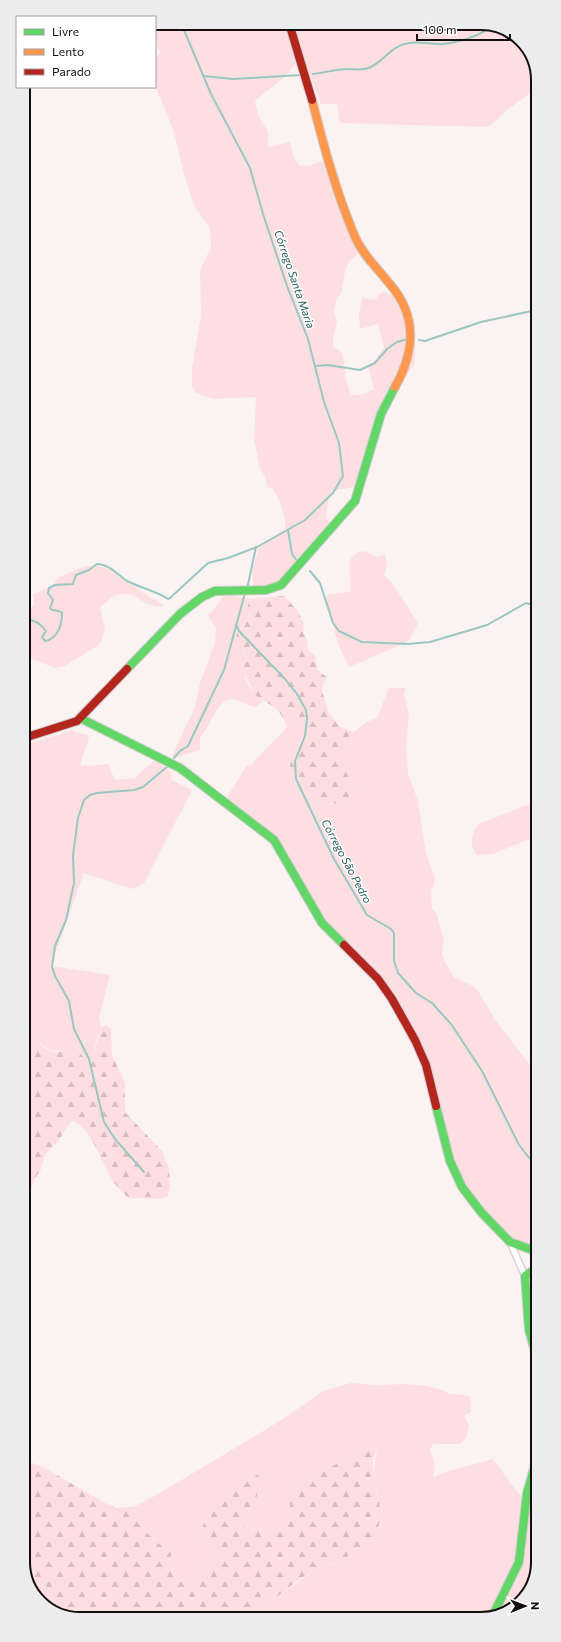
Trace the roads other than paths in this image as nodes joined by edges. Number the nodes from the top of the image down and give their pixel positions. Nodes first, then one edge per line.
1 (291, 30) edge
2 (80, 718) junction
3 (30, 736) edge
4 (510, 1242) junction
5 (531, 1250) edge
6 (531, 1272) edge
7 (524, 1276) junction
8 (531, 1345) edge
9 (531, 1479) edge
10 (496, 1609) edge

1 - 2 street
2 - 3 street
2 - 4 street
4 - 5 street
4 - 7 street
6 - 7 street
7 - 8 street
9 - 10 street

